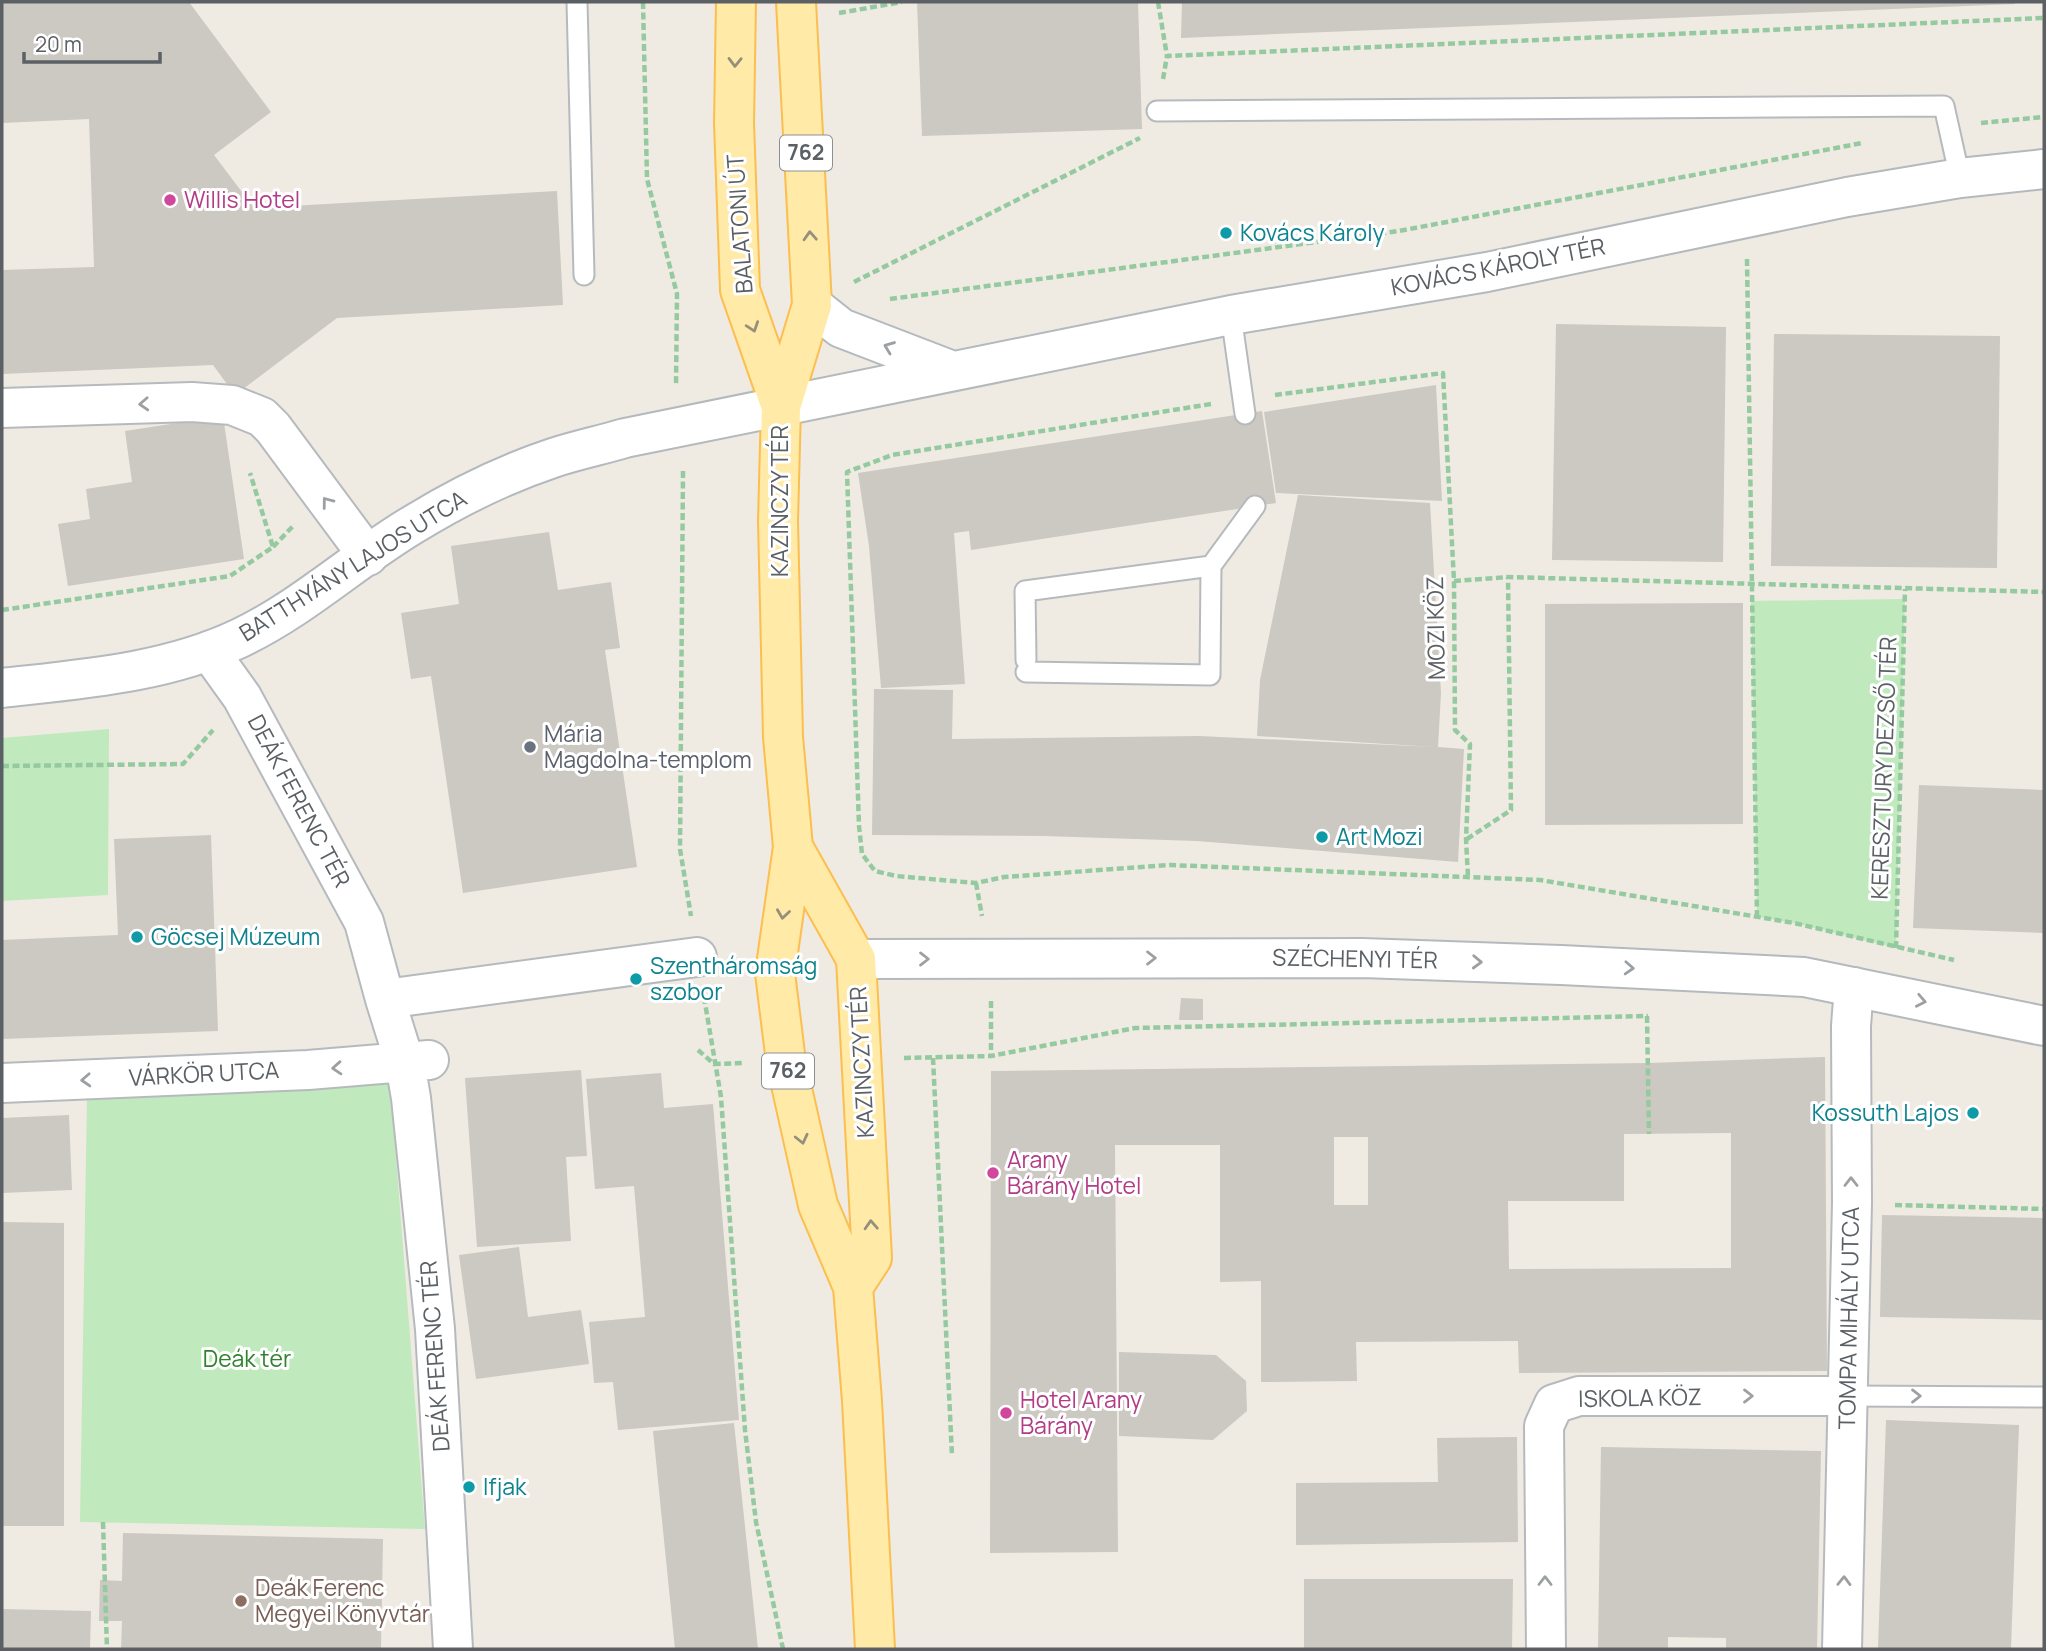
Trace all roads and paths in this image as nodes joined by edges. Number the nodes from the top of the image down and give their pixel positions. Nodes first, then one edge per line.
1 (577, 2) edge
2 (643, 2) edge
3 (736, 2) edge
4 (796, 2) edge
5 (902, 2) edge
6 (1158, 2) edge
7 (838, 13) dead end
8 (2044, 18) edge
9 (1167, 56) junction
10 (1157, 111) junction
11 (2044, 117) edge
12 (1950, 126) junction
13 (1870, 142) dead end
14 (2044, 169) edge
15 (1960, 178) junction
16 (1749, 217) junction
17 (584, 275) dead end
18 (850, 284) dead end
19 (891, 300) dead end
20 (813, 305) junction
21 (1231, 314) junction
22 (953, 371) junction
23 (1244, 406) junction
24 (781, 407) junction
25 (2, 408) edge
26 (679, 428) junction
27 (247, 461) dead end
28 (684, 483) dead end
29 (1255, 506) dead end
30 (368, 556) junction
31 (1211, 566) junction
32 (1508, 577) junction
33 (1454, 581) junction
34 (1751, 583) junction
35 (1905, 589) junction
36 (2044, 592) edge
37 (2, 610) edge
38 (209, 651) junction
39 (2, 688) edge
40 (242, 697) junction
41 (2, 766) edge
42 (1466, 839) junction
43 (793, 847) junction
44 (1468, 877) junction
45 (1757, 916) junction
46 (1896, 948) junction
47 (697, 957) junction
48 (991, 958) junction
49 (856, 959) junction
50 (1964, 962) dead end
51 (1854, 987) junction
52 (384, 999) junction
53 (1647, 1016) junction
54 (1660, 1016) dead end
55 (2044, 1026) edge
56 (698, 1050) dead end
57 (992, 1056) junction
58 (419, 1061) junction
59 (714, 1064) junction
60 (2, 1083) edge
61 (1649, 1134) dead end
62 (1852, 1203) junction
63 (2044, 1209) edge
64 (853, 1287) junction
65 (1847, 1396) junction
66 (2044, 1397) edge
67 (951, 1456) dead end
68 (103, 1522) dead end
69 (107, 1649) edge
70 (453, 1649) edge
71 (783, 1649) edge
72 (875, 1649) edge
73 (1546, 1649) edge
74 (1842, 1649) edge

1 - 17 lane
2 - 26 path
3 -> 24 main road, BALATONI ÚT / 762
20 -> 4 main road, 762
5 - 7 path
6 - 9 path
8 - 9 path
9 - 10 path
10 - 12 lane
10 - 18 path
11 - 12 path
12 - 15 lane
13 - 19 path
14 - 15 street, KOVÁCS KÁROLY TÉR
15 - 16 street, KOVÁCS KÁROLY TÉR
16 - 21 street, KOVÁCS KÁROLY TÉR
16 - 34 path
22 -> 20 street
20 - 24 main road, 762
21 - 22 street, KOVÁCS KÁROLY TÉR
21 - 23 lane
22 - 24 street, KOVÁCS KÁROLY TÉR
23 - 33 path, MOZI KÖZ
23 - 44 path
24 - 26 street, BATTHYÁNY LAJOS UTCA
24 - 43 main road, KAZINCZY TÉR / 762
30 -> 25 street
26 - 30 street, BATTHYÁNY LAJOS UTCA
27 - 37 path
28 - 47 path
29 - 31 lane
30 - 38 street, BATTHYÁNY LAJOS UTCA
31 - 31 lane
32 - 33 path
32 - 34 path
32 - 42 path
33 - 42 path, MOZI KÖZ
34 - 35 path
34 - 45 path
35 - 36 path
35 - 46 path, KERESZTURY DEZSŐ TÉR
38 - 39 street, BATTHYÁNY LAJOS UTCA
38 - 40 street, DEÁK FERENC TÉR
40 - 41 path
40 - 52 street, DEÁK FERENC TÉR
42 - 44 path, MOZI KÖZ
43 - 49 main road, KAZINCZY TÉR
43 -> 64 main road, KAZINCZY TÉR / 762
44 - 45 path
45 - 46 path
46 - 50 path
47 - 52 street
47 - 59 path
49 -> 48 street, SZÉCHENYI TÉR
48 -> 51 street, SZÉCHENYI TÉR
48 - 57 path
64 -> 49 main road, KAZINCZY TÉR
51 -> 55 street, SZÉCHENYI TÉR
62 -> 51 street, TOMPA MIHÁLY UTCA
52 - 58 street, DEÁK FERENC TÉR
53 - 54 path
53 - 57 path
53 - 61 path
56 - 59 path
57 - 67 path
58 -> 60 street, VÁRKÖR UTCA
58 - 70 street, DEÁK FERENC TÉR
59 - 71 path
62 - 63 path
62 - 65 street, TOMPA MIHÁLY UTCA
64 - 72 main road, KAZINCZY TÉR / 762
65 -> 66 lane
73 -> 65 street, ISKOLA KÖZ
74 -> 65 street, TOMPA MIHÁLY UTCA
68 - 69 path

